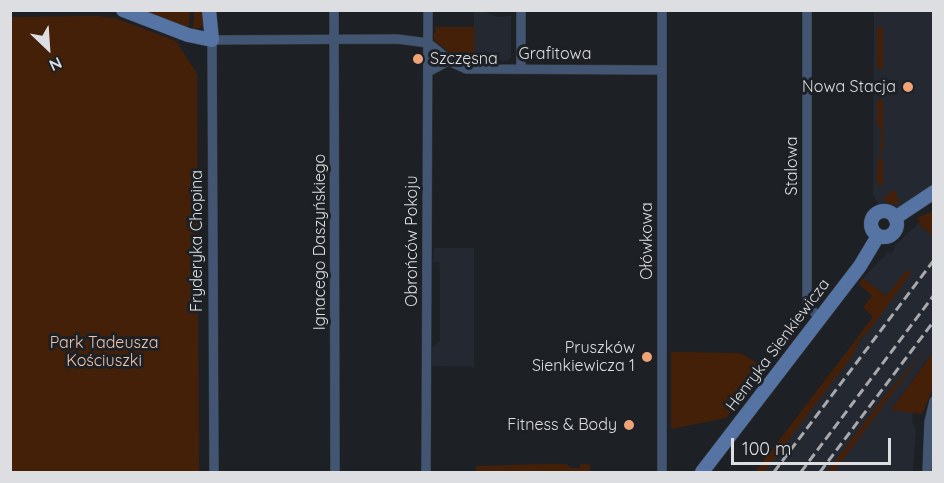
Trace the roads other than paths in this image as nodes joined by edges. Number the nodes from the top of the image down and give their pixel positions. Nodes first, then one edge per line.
1 (123, 10) edge
2 (209, 10) edge
3 (334, 10) edge
4 (428, 10) edge
5 (521, 10) edge
6 (662, 10) edge
7 (807, 10) edge
8 (334, 39) junction
9 (212, 40) junction
10 (428, 43) junction
11 (450, 60) junction
12 (521, 69) junction
13 (662, 70) junction
14 (428, 72) junction
15 (933, 192) edge
16 (896, 218) junction
17 (878, 236) junction
18 (819, 317) junction
19 (933, 401) edge
20 (214, 472) edge
21 (335, 472) edge
22 (426, 472) edge
23 (662, 472) edge
24 (702, 472) edge
25 (927, 472) edge

1 - 9 street
2 - 9 street, Fryderyka Chopina
3 - 8 street, Ignacego Daszyńskiego
4 - 10 street, Obrońców Pokoju
5 - 12 street
6 - 13 street, Ołówkowa
7 - 18 street, Stalowa
8 - 9 street
8 - 10 street
8 - 21 street, Ignacego Daszyńskiego
9 - 20 street, Fryderyka Chopina
10 - 11 street, Grafitowa
10 - 14 street, Obrońców Pokoju
11 - 12 street, Grafitowa
11 - 14 street
12 - 13 street, Grafitowa
13 - 23 street, Ołówkowa
14 - 22 street, Obrońców Pokoju
15 - 16 street
16 - 17 street
16 - 17 street
17 - 18 street, Henryka Sienkiewicza
18 - 24 street, Henryka Sienkiewicza
19 - 25 street

